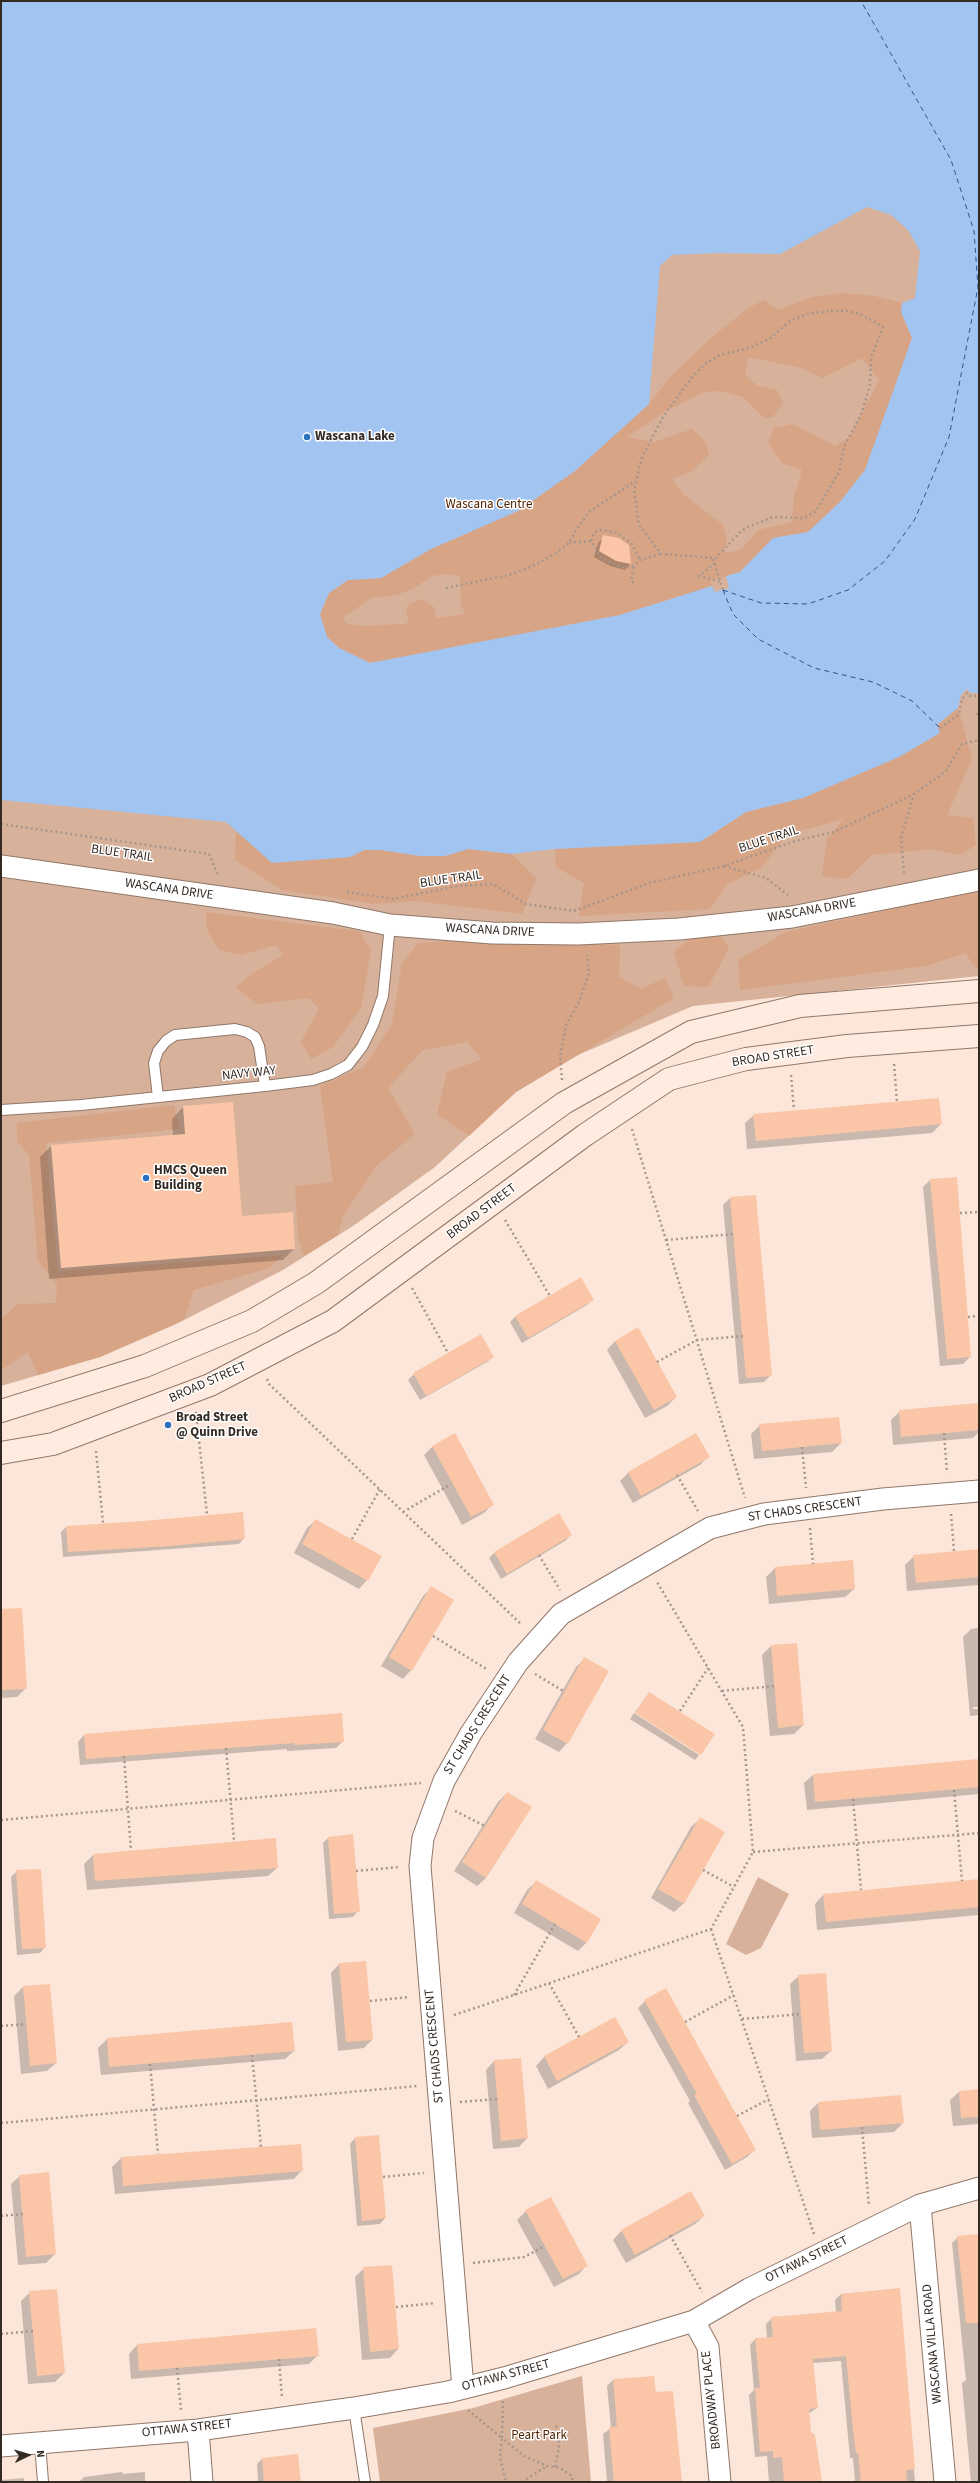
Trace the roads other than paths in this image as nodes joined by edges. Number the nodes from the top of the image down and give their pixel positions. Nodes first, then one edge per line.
1 (1, 866) edge
2 (979, 880) edge
3 (390, 925) junction
4 (979, 991) edge
5 (979, 1036) edge
6 (265, 1086) junction
7 (158, 1097) junction
8 (1, 1110) edge
9 (1, 1411) edge
10 (1, 1453) edge
11 (979, 1491) edge
12 (979, 2188) edge
13 (920, 2205) junction
14 (703, 2316) junction
15 (456, 2390) junction
16 (354, 2408) junction
17 (190, 2430) junction
18 (40, 2442) junction
19 (1, 2446) edge
20 (43, 2482) edge
21 (202, 2482) edge
22 (365, 2482) edge
23 (720, 2482) edge
24 (945, 2482) edge

1 - 3 street, WASCANA DRIVE
2 - 3 street, WASCANA DRIVE
3 - 6 lane, NAVY WAY
4 - 9 main road
5 - 10 main road, BROAD STREET
6 - 7 lane, NAVY WAY
6 - 7 lane
7 - 8 lane, NAVY WAY
11 - 15 street, ST CHADS CRESCENT
12 - 13 street, OTTAWA STREET
13 - 14 street, OTTAWA STREET
13 - 24 street, WASCANA VILLA ROAD
14 - 15 street, OTTAWA STREET
14 - 23 street, BROADWAY PLACE
15 - 16 street, OTTAWA STREET
16 - 17 street, OTTAWA STREET
16 - 22 lane
17 - 18 street, OTTAWA STREET
17 - 21 street
18 - 19 street, OTTAWA STREET
18 - 20 lane

